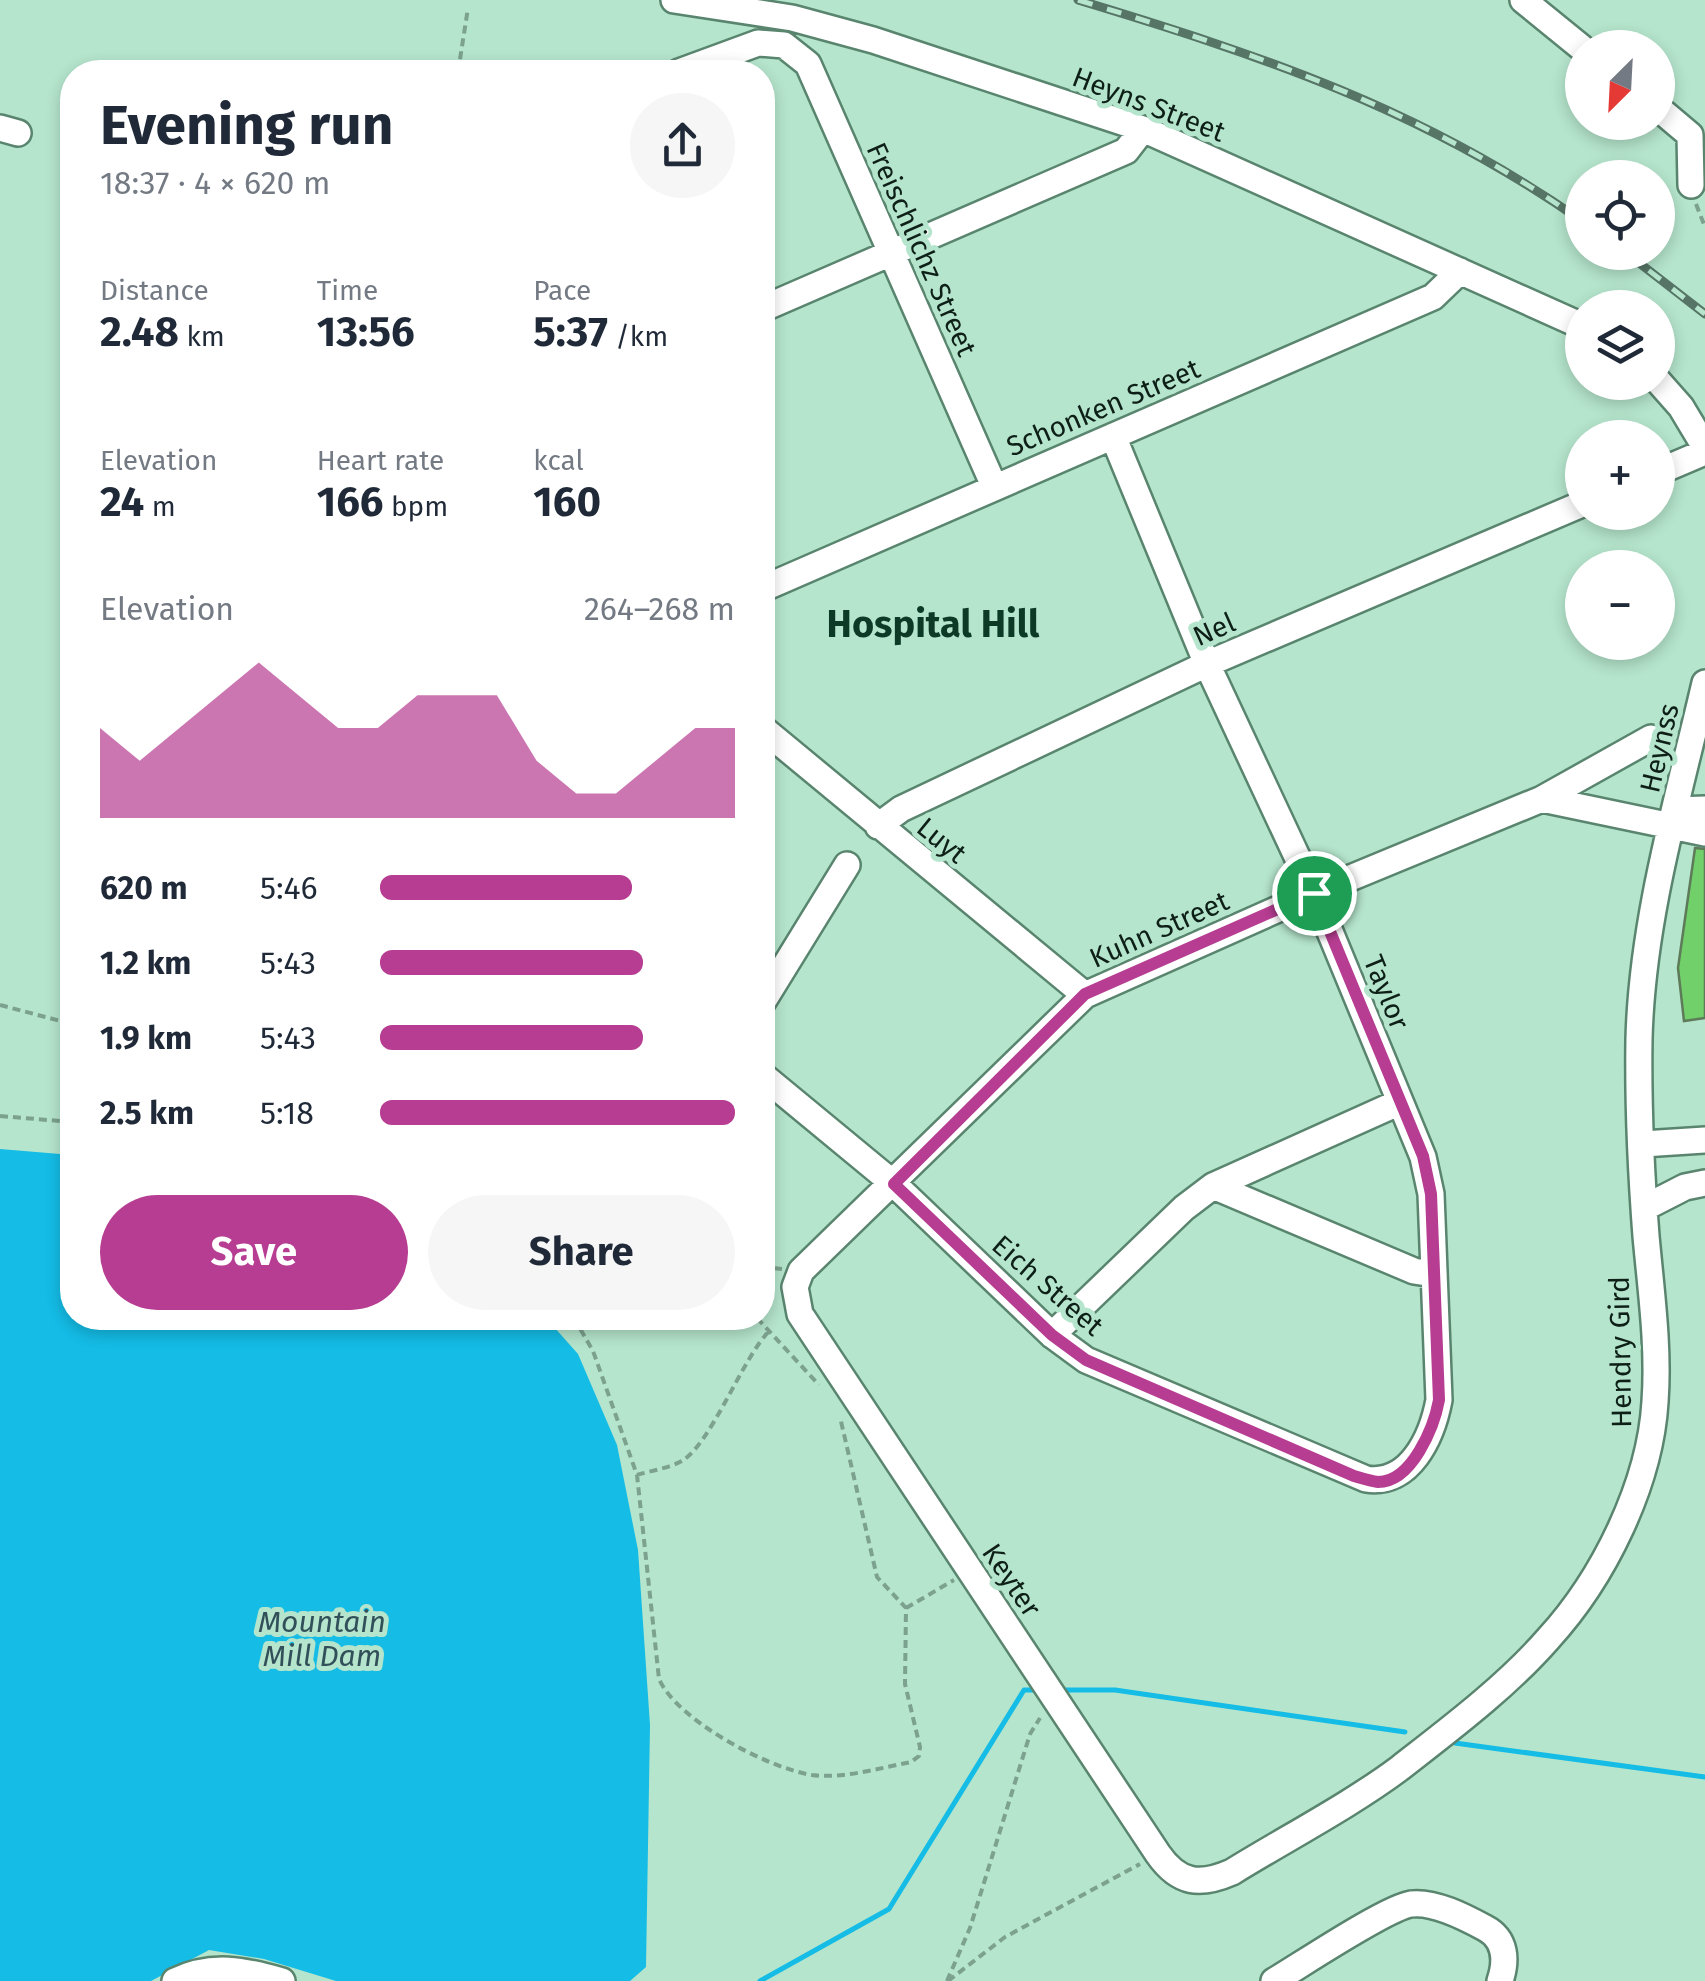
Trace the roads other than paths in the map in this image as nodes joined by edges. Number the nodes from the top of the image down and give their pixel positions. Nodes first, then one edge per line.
1 (674, 0) edge
2 (1523, 0) edge
3 (1565, 34) edge
4 (712, 60) edge
5 (1675, 122) edge
6 (1143, 130) junction
7 (1691, 185) dead end
8 (890, 254) junction
9 (1460, 270) junction
10 (775, 303) edge
11 (1565, 318) edge
12 (1675, 399) edge
13 (1113, 436) junction
14 (1705, 450) edge
15 (1675, 464) edge
16 (994, 486) junction
17 (1565, 511) edge
18 (775, 583) edge
19 (1207, 664) junction
20 (1705, 683) edge
21 (1651, 738) dead end
22 (775, 739) edge
23 (1542, 799) junction
24 (1705, 809) edge
25 (1673, 818) junction
26 (878, 826) junction
27 (1705, 833) edge
28 (847, 864) dead end
29 (1314, 893) junction
30 (775, 983) edge
31 (1085, 994) junction
32 (775, 1086) edge
33 (1400, 1102) junction
34 (1705, 1140) edge
35 (1643, 1144) junction
36 (1705, 1183) edge
37 (894, 1184) junction
38 (1213, 1186) junction
39 (1644, 1208) junction
40 (1433, 1274) junction
41 (800, 1314) joint
42 (1052, 1335) junction
43 (1397, 1476) joint
44 (1177, 1876) joint
45 (174, 1981) edge
46 (282, 1981) edge
47 (1274, 1981) edge
48 (1500, 1981) edge

1 - 6 street, Heyns Street
2 - 3 street
4 - 8 street, Freischlichz Street
5 - 7 street
6 - 8 street
6 - 9 street, Heyns Street
8 - 10 street
8 - 16 street, Freischlichz Street
9 - 11 street, Heyns Street
9 - 13 street, Schonken Street
12 - 14 street
13 - 16 street, Schonken Street
13 - 19 street, Taylor
14 - 15 street
16 - 18 street, Schonken Street
17 - 19 street, Nel
19 - 26 street, Nel
19 - 29 street, Taylor
20 - 25 street, Heynss
21 - 23 street, Kuhn Street
22 - 26 street, Luyt
23 - 25 street
23 - 29 street, Kuhn Street
24 - 25 street
25 - 27 street
25 - 35 street, Hendry Gird
26 - 31 street, Luyt
28 - 30 street
29 - 31 street, Kuhn Street
29 - 33 street, Taylor
31 - 37 street, Kuhn Street
32 - 37 street, Eich Street
33 - 38 street
33 - 40 street, Taylor
34 - 35 street
35 - 39 street, Hendry Gird
36 - 39 street
37 - 41 street, Kuhn Street
37 - 42 street, Eich Street
38 - 40 street
38 - 42 street
39 - 44 street, Hendry Gird
40 - 43 street, Taylor
41 - 44 street, Keyter
42 - 43 street, Eich Street
45 - 46 street
47 - 48 street

